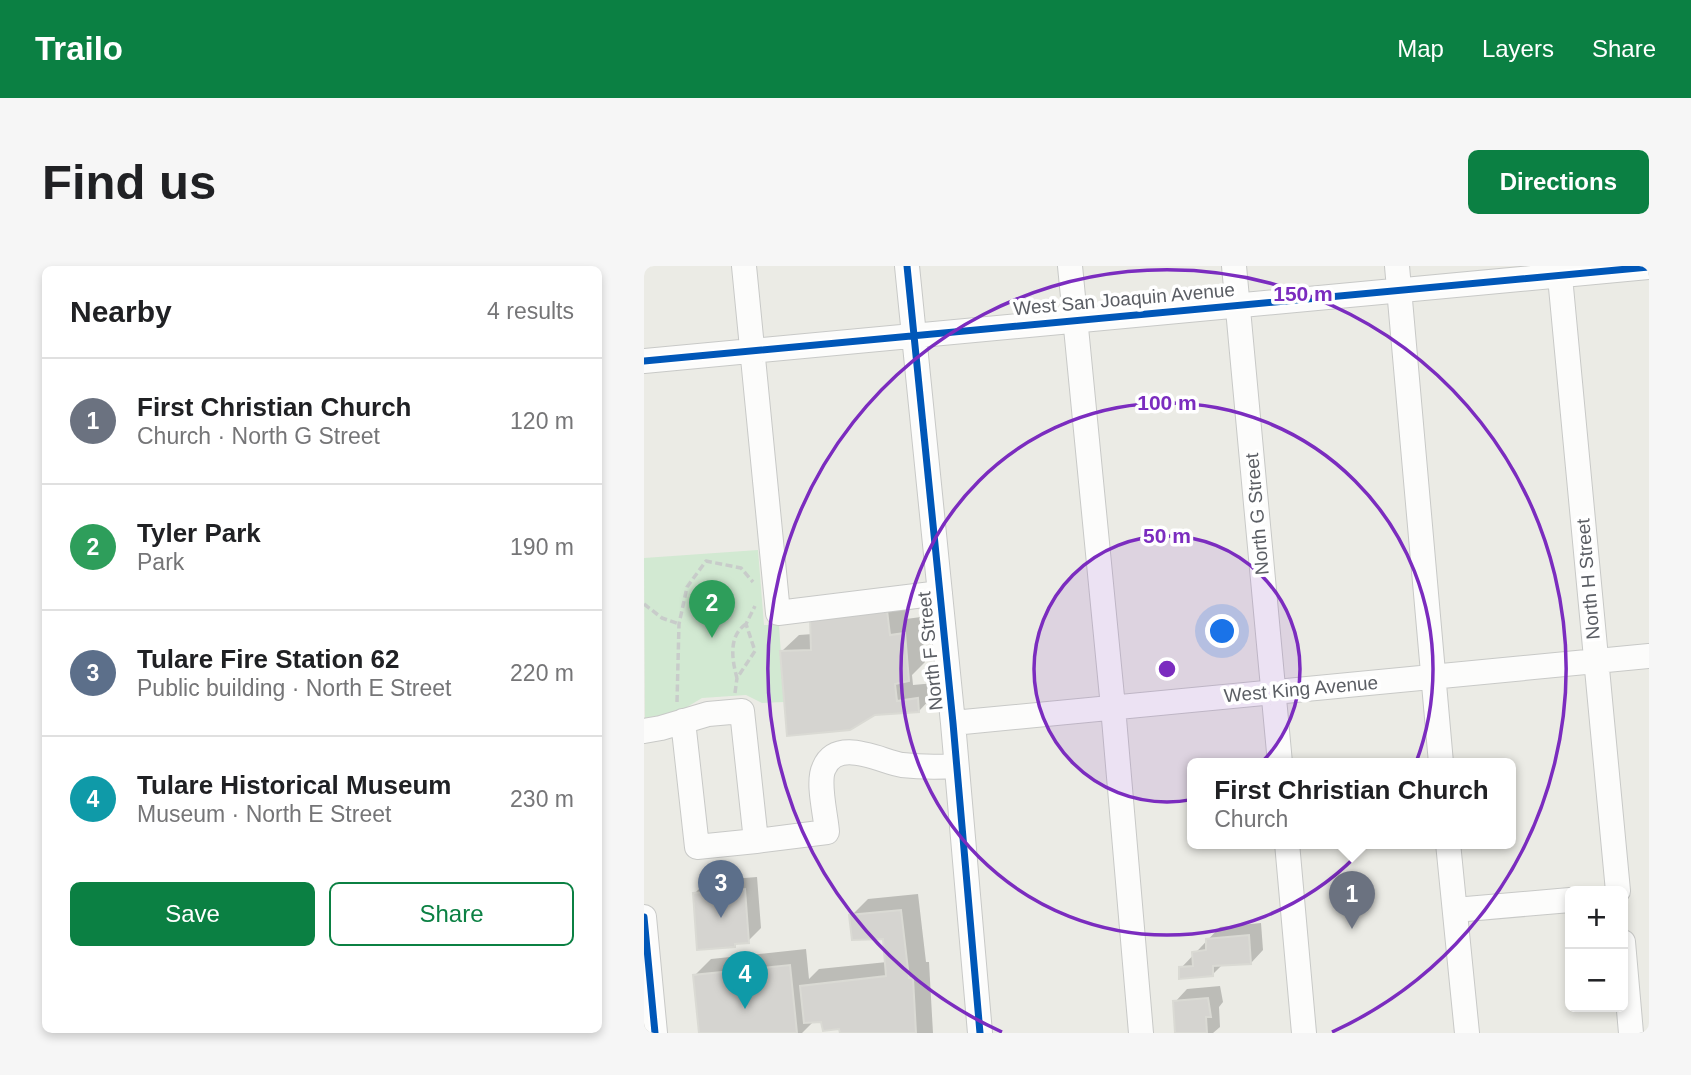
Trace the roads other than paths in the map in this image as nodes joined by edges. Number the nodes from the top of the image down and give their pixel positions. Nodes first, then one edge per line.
1 (744, 266) edge
2 (907, 266) edge
3 (1070, 266) edge
4 (1234, 266) edge
5 (1649, 267) edge
6 (1559, 270) edge
7 (1398, 278) edge
8 (1237, 304) junction
9 (1075, 320) junction
10 (914, 334) junction
11 (752, 351) junction
12 (644, 361) edge
13 (940, 593) junction
14 (1649, 656) edge
15 (1596, 661) junction
16 (1433, 677) junction
17 (1274, 692) junction
18 (1112, 708) junction
19 (680, 717) junction
20 (953, 723) junction
21 (644, 731) edge
22 (1280, 758) edge
23 (1441, 758) edge
24 (956, 766) junction
25 (756, 841) junction
26 (1288, 849) edge
27 (1449, 849) edge
28 (1618, 886) edge
29 (1565, 900) edge
30 (1455, 910) junction
31 (644, 917) edge
32 (1624, 949) edge
33 (655, 1033) edge
34 (980, 1033) edge
35 (1141, 1033) edge
36 (1304, 1033) edge
37 (1467, 1033) edge
38 (1631, 1033) edge

1 - 11 street
2 - 10 street, North F Street
3 - 9 street
4 - 8 street, North G Street
5 - 6 street, West San Joaquin Avenue
6 - 7 street, West San Joaquin Avenue
6 - 15 street, North H Street
7 - 8 street, West San Joaquin Avenue
7 - 16 street
8 - 9 street, West San Joaquin Avenue
8 - 17 street, North G Street
9 - 10 street, West San Joaquin Avenue
9 - 18 street
10 - 11 street, West San Joaquin Avenue
10 - 13 street, North F Street
11 - 12 street, West San Joaquin Avenue
11 - 13 street
13 - 20 street, North F Street
14 - 15 street, West King Avenue
15 - 16 street, West King Avenue
15 - 28 street, North H Street
16 - 17 street, West King Avenue
16 - 23 street
17 - 18 street, West King Avenue
17 - 22 street, North G Street
18 - 20 street, West King Avenue
18 - 35 street
19 - 21 street
19 - 25 street
19 - 25 street
20 - 24 street, North F Street
24 - 25 street
24 - 34 street, North F Street
26 - 36 street
27 - 30 street
29 - 30 street
30 - 37 street
31 - 33 street
32 - 38 street

